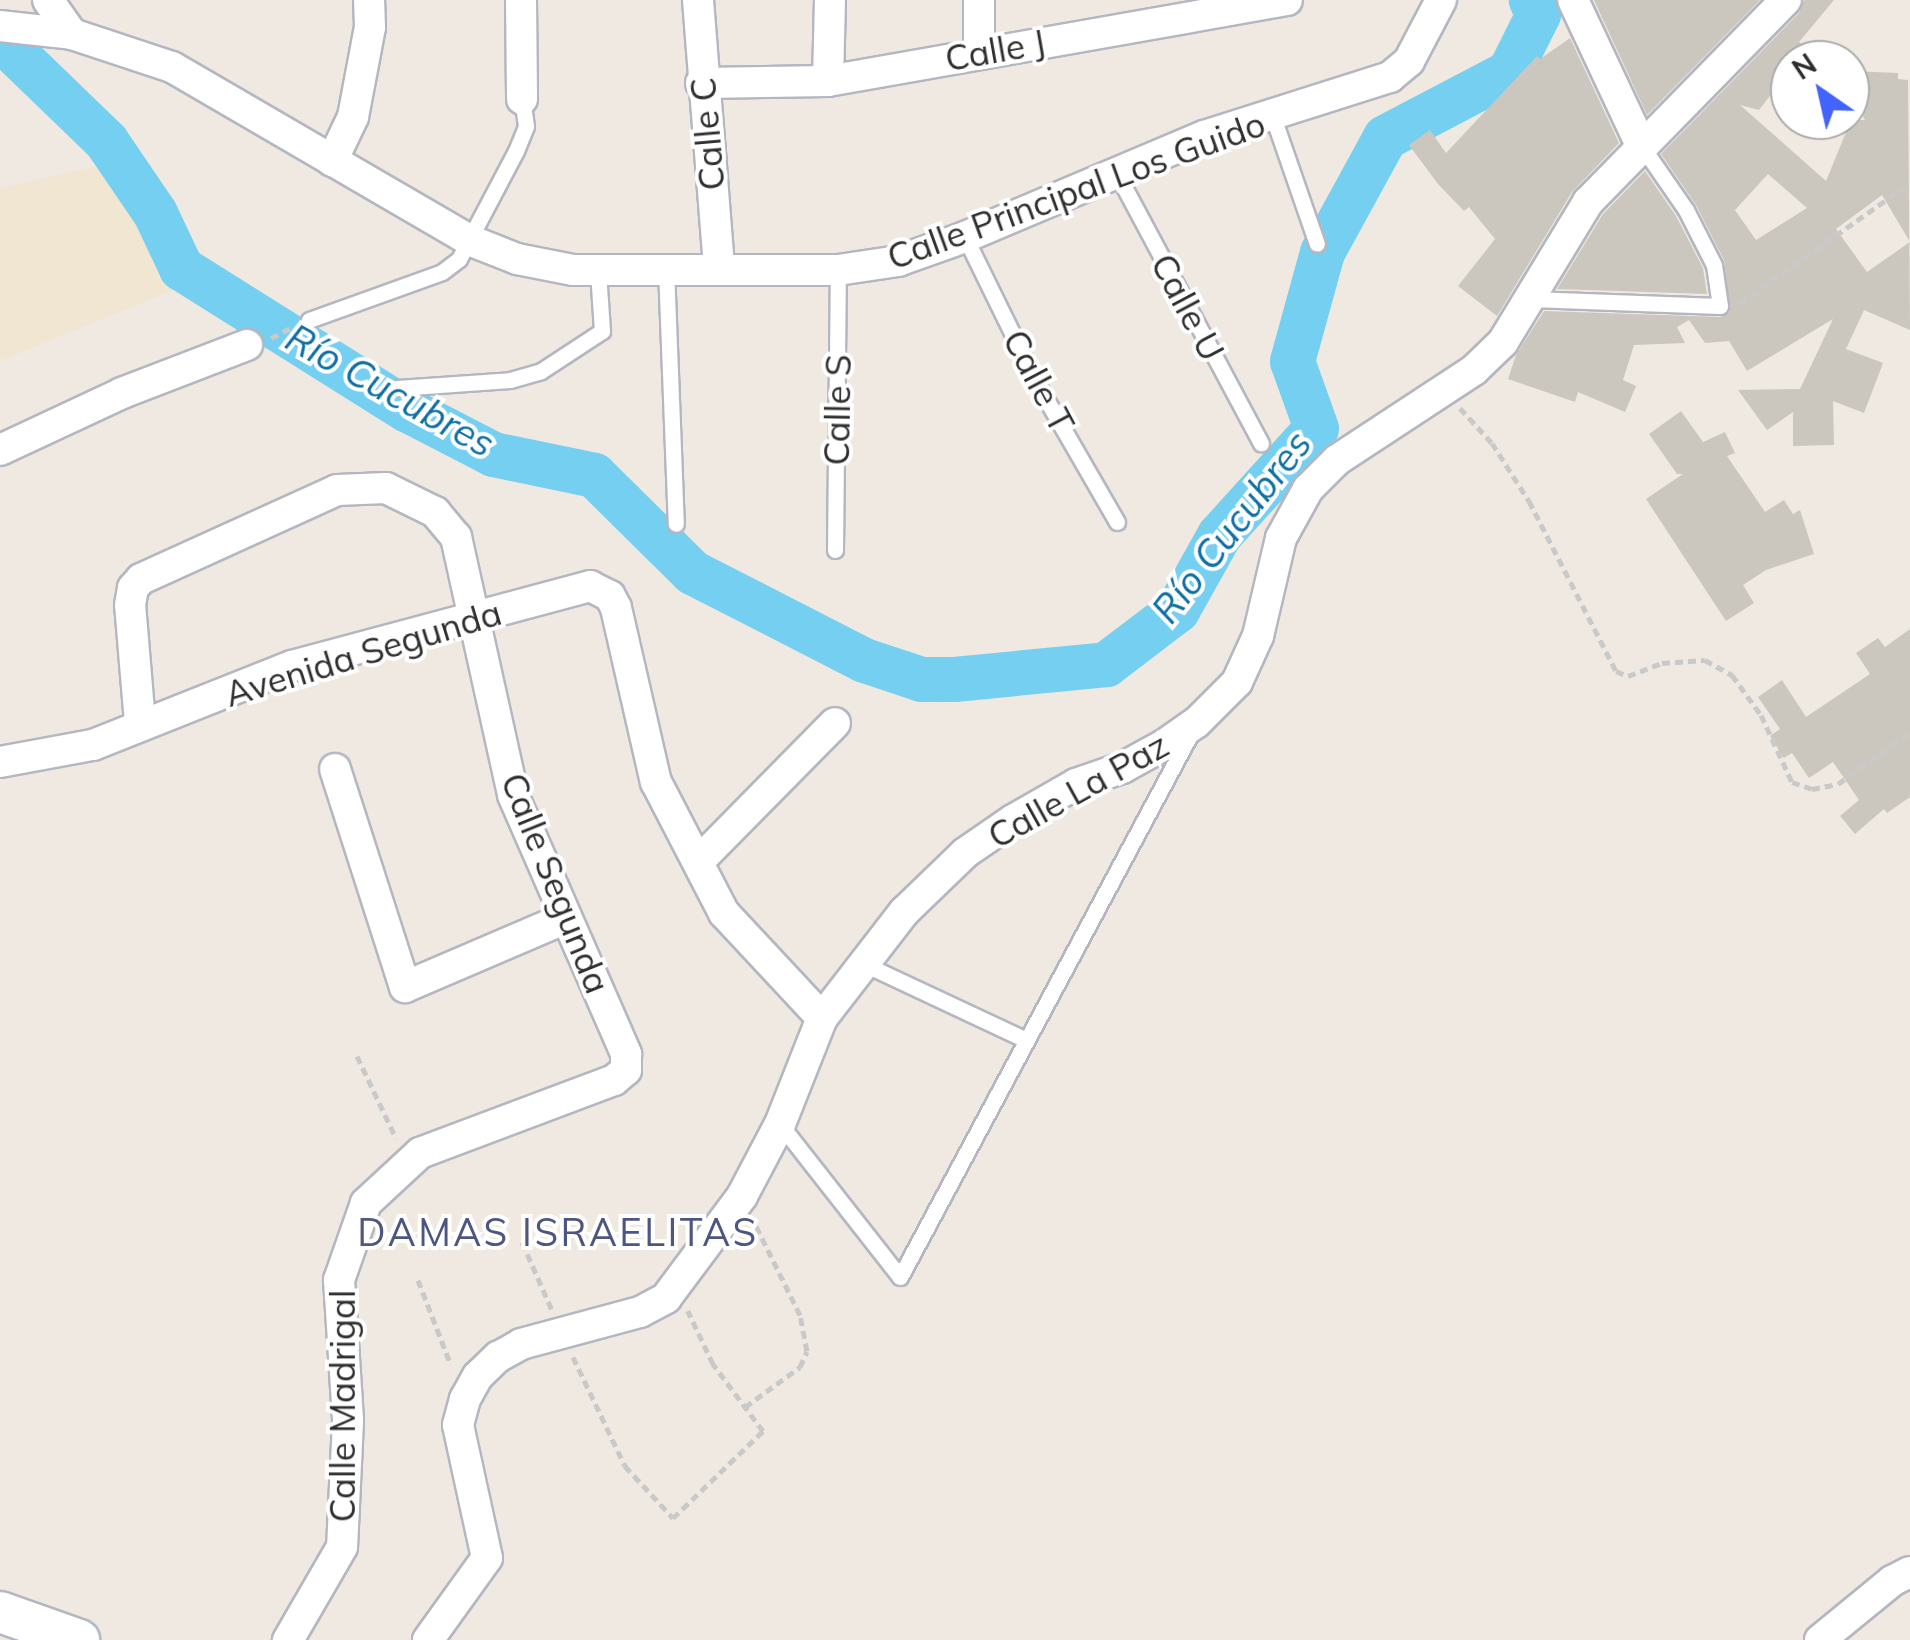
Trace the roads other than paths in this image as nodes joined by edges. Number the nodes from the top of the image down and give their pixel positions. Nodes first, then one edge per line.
1 (48, 0) edge
2 (368, 0) edge
3 (521, 0) edge
4 (698, 0) edge
5 (830, 0) edge
6 (979, 0) edge
7 (1288, 0) edge
8 (1441, 0) edge
9 (1786, 0) edge
10 (1586, 4) edge
11 (1153, 10) edge
12 (0, 26) edge
13 (72, 34) junction
14 (980, 52) junction
15 (828, 81) junction
16 (702, 84) junction
17 (522, 99) joint
18 (1273, 117) junction
19 (1641, 145) junction
20 (332, 161) junction
21 (1115, 170) junction
22 (966, 238) junction
23 (469, 240) junction
24 (1317, 244) dead end
25 (666, 268) junction
26 (718, 268) junction
27 (598, 270) junction
28 (838, 270) junction
29 (1530, 300) junction
30 (309, 320) dead end
31 (253, 344) road end
32 (398, 388) dead end
33 (1261, 444) dead end
34 (0, 450) edge
35 (1117, 522) dead end
36 (676, 524) dead end
37 (835, 550) dead end
38 (478, 618) junction
39 (834, 722) dead end
40 (1196, 722) junction
41 (140, 723) junction
42 (0, 762) edge
43 (335, 769) dead end
44 (698, 862) junction
45 (566, 918) junction
46 (864, 964) junction
47 (822, 1018) junction
48 (1026, 1040) junction
49 (614, 1080) joint
50 (780, 1124) junction
51 (1910, 1572) edge
52 (0, 1612) edge
53 (79, 1640) edge
54 (288, 1640) edge
55 (428, 1640) edge
56 (1820, 1640) edge

1 - 13 street
2 - 20 street
3 - 17 street
4 - 16 street, Calle C
5 - 15 street
6 - 14 street
7 - 11 street, Calle J
8 - 18 street, Calle Principal Los Guido
9 - 19 street, Calle La Paz
10 - 19 street
11 - 14 street, Calle J
12 - 13 street, Calle Principal Los Guido
13 - 20 street, Calle Principal Los Guido
14 - 15 street, Calle J
15 - 16 street, Calle J
16 - 26 street, Calle C
17 - 23 lane
18 - 21 street, Calle Principal Los Guido
18 - 24 lane
19 - 29 street, Calle La Paz
19 - 29 lane
20 - 23 street, Calle Principal Los Guido
21 - 22 street, Calle Principal Los Guido
21 - 33 lane, Calle U
22 - 28 street, Calle Principal Los Guido
22 - 35 lane, Calle T
23 - 27 street, Calle Principal Los Guido
23 - 30 lane
25 - 26 street, Calle Principal Los Guido
25 - 27 street, Calle Principal Los Guido
25 - 36 lane
26 - 28 street, Calle Principal Los Guido
27 - 32 lane
28 - 37 lane, Calle S
29 - 40 street, Calle La Paz
31 - 34 street
38 - 41 street, Avenida Segunda
38 - 41 street, Calle Segunda
38 - 44 street, Avenida Segunda
38 - 45 street, Calle Segunda
39 - 44 street
40 - 46 street, Calle La Paz
40 - 48 lane
41 - 42 street, Avenida Segunda
43 - 45 street
44 - 47 street
45 - 49 street, Calle Segunda
46 - 47 street, Calle La Paz
46 - 48 lane
47 - 50 street, Calle La Paz
48 - 50 lane
49 - 54 street, Calle Madrigal
50 - 55 street, Calle La Paz
51 - 56 street
52 - 53 main road

